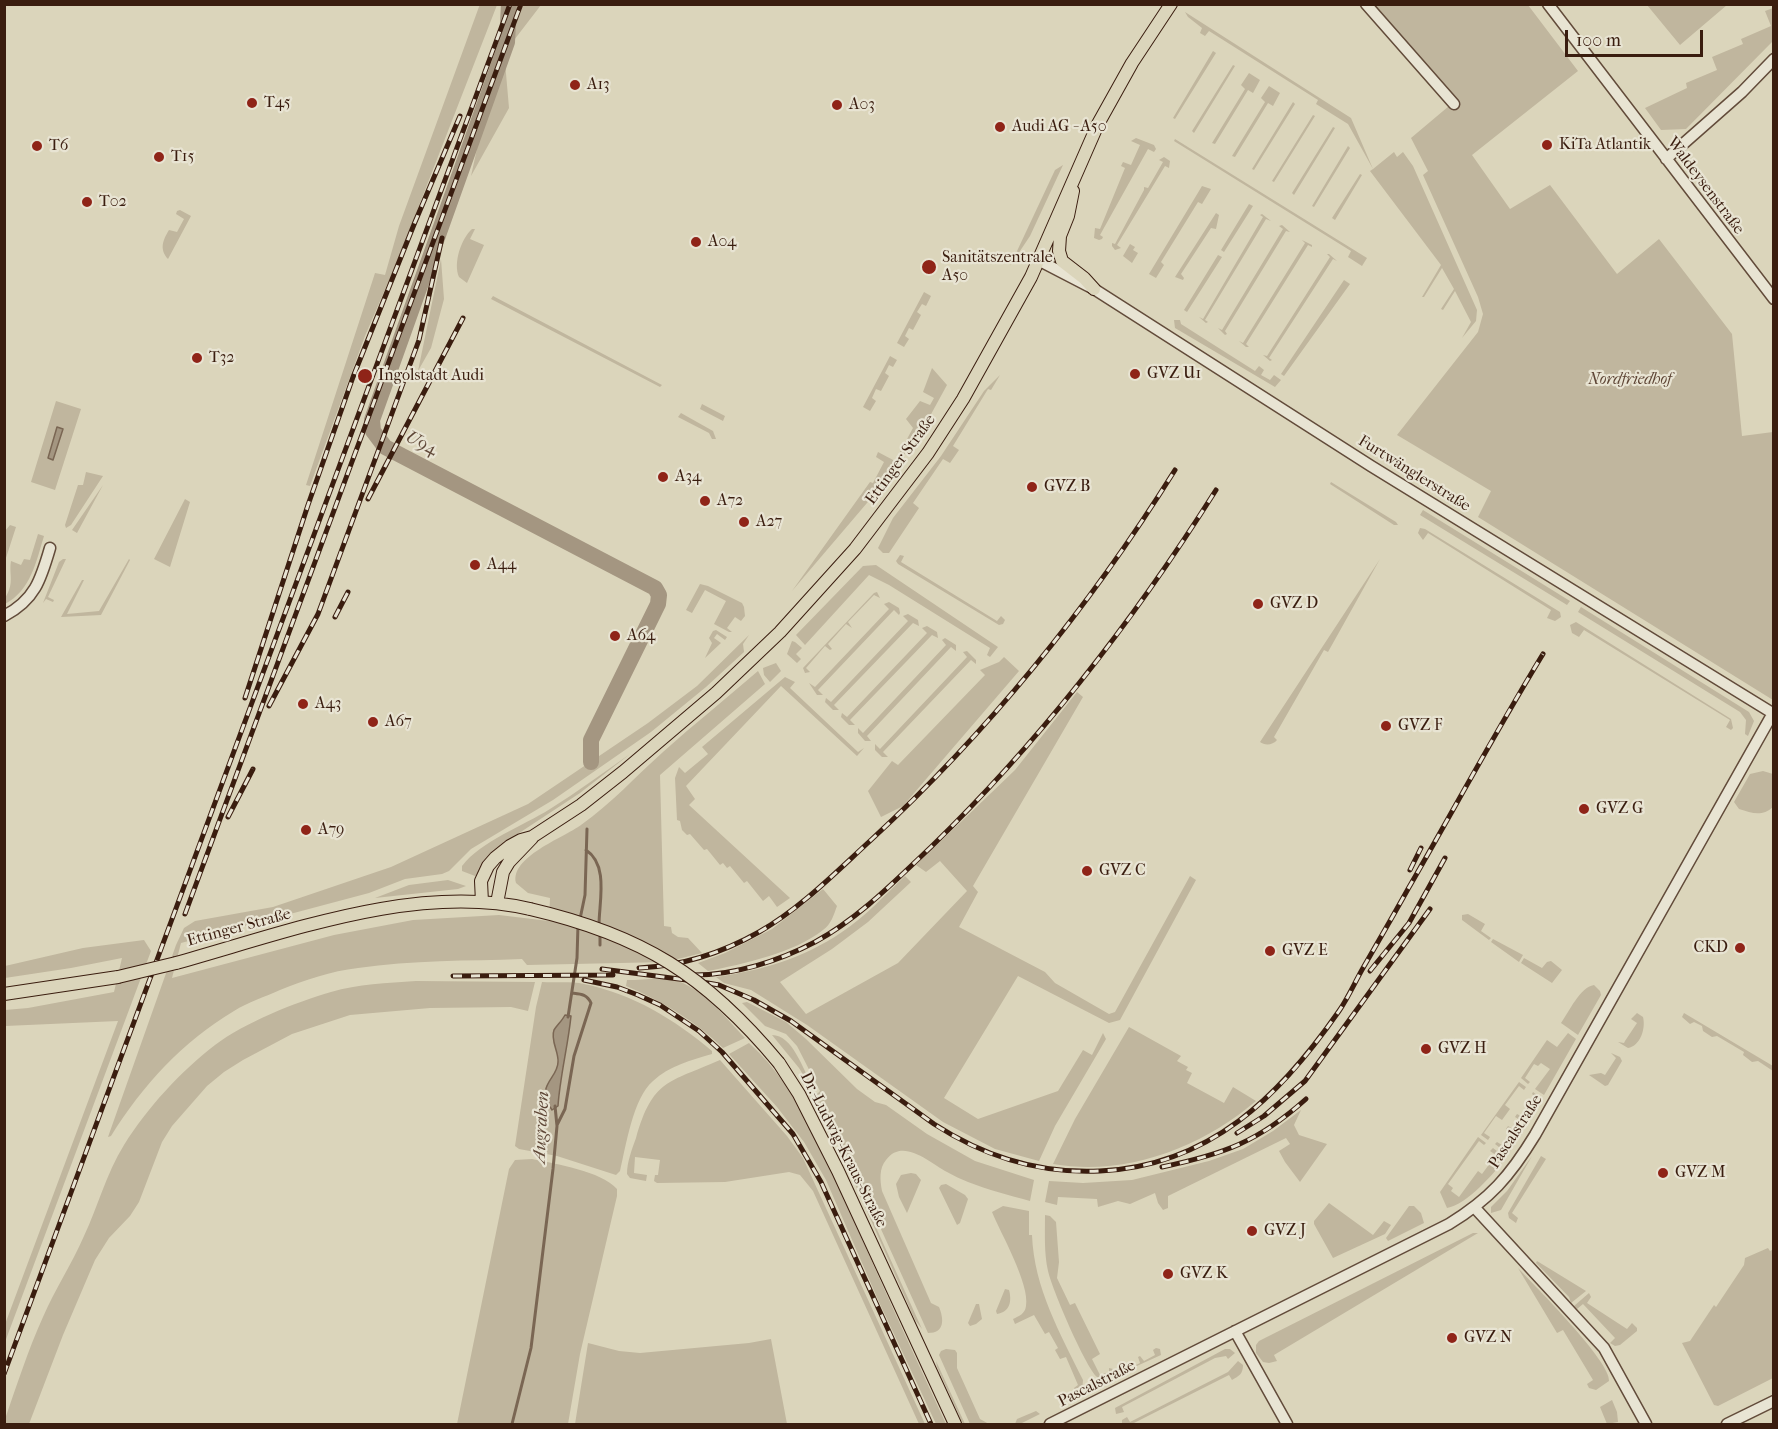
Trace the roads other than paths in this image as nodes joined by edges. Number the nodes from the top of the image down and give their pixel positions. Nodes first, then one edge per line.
1 (1171, 4) edge
2 (1366, 4) edge
3 (1548, 4) edge
4 (1773, 59) edge
5 (1454, 104) dead end
6 (1666, 159) junction
7 (1074, 178) junction
8 (1038, 260) junction
9 (1094, 289) junction
10 (1773, 299) edge
11 (50, 548) dead end
12 (4, 616) edge
13 (1773, 713) edge
14 (532, 837) junction
15 (482, 902) junction
16 (497, 903) junction
17 (4, 994) edge
18 (1475, 1208) junction
19 (1235, 1331) junction
20 (1773, 1401) edge
21 (955, 1425) edge
22 (1050, 1425) edge
23 (1287, 1425) edge
24 (1646, 1425) edge
25 (1727, 1425) edge

1 - 7 main road, Ettinger Straße
2 - 5 street
3 - 6 street, Waldeysenstraße
4 - 6 street
6 - 10 street, Waldeysenstraße
7 - 8 main road, Ettinger Straße
7 - 9 main road
8 - 9 street, Furtwänglerstraße
8 - 14 main road, Ettinger Straße
9 - 13 street, Furtwänglerstraße
11 - 12 street
13 - 18 street, Pascalstraße
14 - 15 main road, Ettinger Straße
14 - 16 main road, Ettinger Straße
15 - 16 main road, Ettinger Straße
15 - 17 main road, Ettinger Straße, bridge
16 - 21 main road, Dr.-Ludwig-Kraus-Straße, bridge
18 - 19 street, Pascalstraße
18 - 24 street
19 - 22 street, Pascalstraße
19 - 23 street
20 - 25 street

